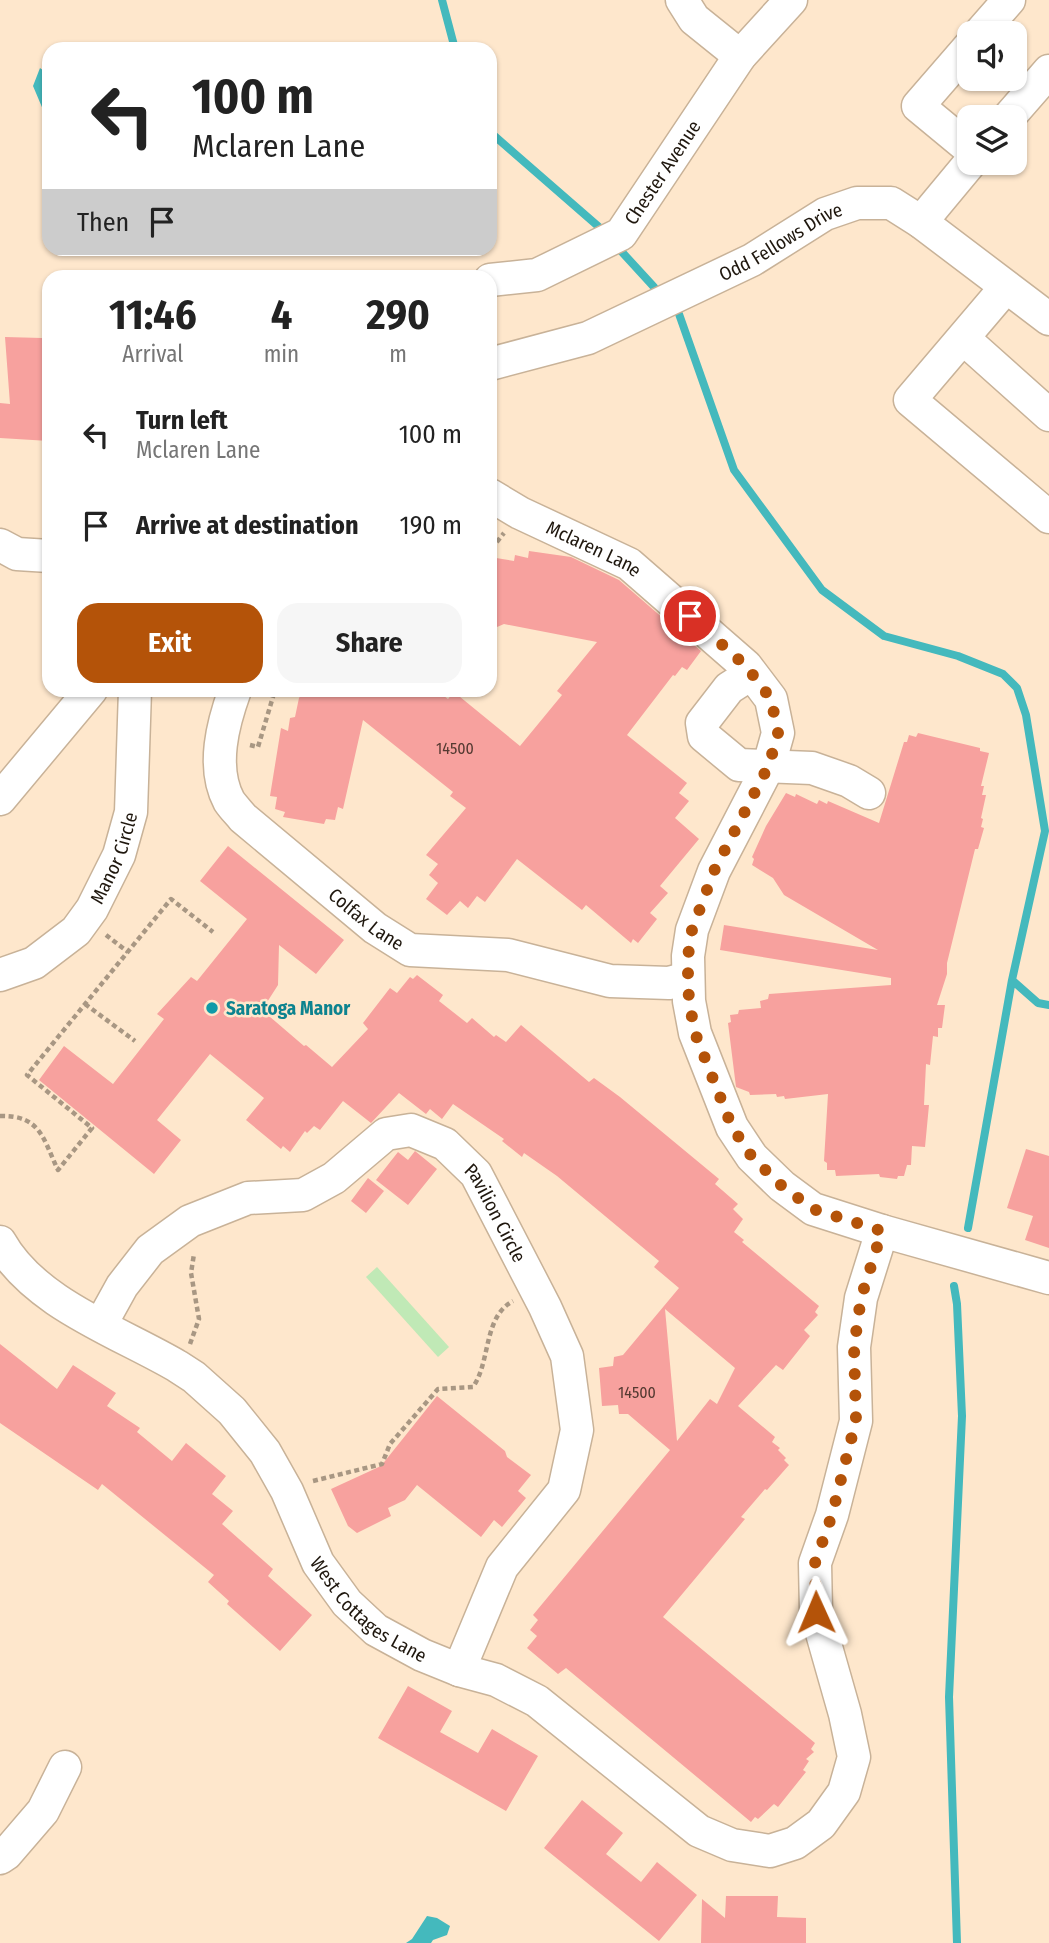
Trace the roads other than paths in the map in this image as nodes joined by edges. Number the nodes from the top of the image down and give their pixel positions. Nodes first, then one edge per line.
1 (682, 0) edge
2 (791, 0) edge
3 (1009, 0) edge
4 (991, 21) edge
5 (740, 56) junction
6 (957, 61) edge
7 (1049, 71) edge
8 (1019, 105) edge
9 (957, 138) edge
10 (960, 175) edge
11 (921, 222) junction
12 (497, 279) edge
13 (1006, 287) junction
14 (1049, 319) edge
15 (964, 339) junction
16 (497, 362) edge
17 (1049, 415) edge
18 (497, 499) edge
19 (1049, 517) edge
20 (0, 545) edge
21 (42, 556) edge
22 (751, 674) junction
23 (85, 697) edge
24 (135, 697) edge
25 (233, 697) edge
26 (769, 765) junction
27 (869, 793) dead end
28 (0, 799) edge
29 (0, 975) edge
30 (688, 978) junction
31 (882, 1231) junction
32 (0, 1242) edge
33 (1049, 1278) edge
34 (101, 1324) junction
35 (459, 1670) junction
36 (65, 1767) dead end
37 (0, 1858) edge

1 - 5 street
2 - 5 street, Chester Avenue
3 - 4 street
5 - 12 street, Chester Avenue
6 - 9 street
7 - 8 street
10 - 11 street
11 - 13 street, Odd Fellows Drive
11 - 16 street, Odd Fellows Drive
13 - 14 street, Odd Fellows Drive
13 - 15 street
15 - 17 street
15 - 19 street
18 - 22 street, Mclaren Lane
20 - 21 street
22 - 26 street, Mclaren Lane
22 - 26 street
23 - 28 street
24 - 29 street, Manor Circle
25 - 30 street, Colfax Lane
26 - 27 street
26 - 30 street, Mclaren Lane
30 - 31 street, Mclaren Lane
31 - 33 street, Mclaren Lane
31 - 35 street, West Cottages Lane
32 - 34 street, West Cottages Lane
34 - 35 street, West Cottages Lane
34 - 35 street, Pavilion Circle
36 - 37 street

